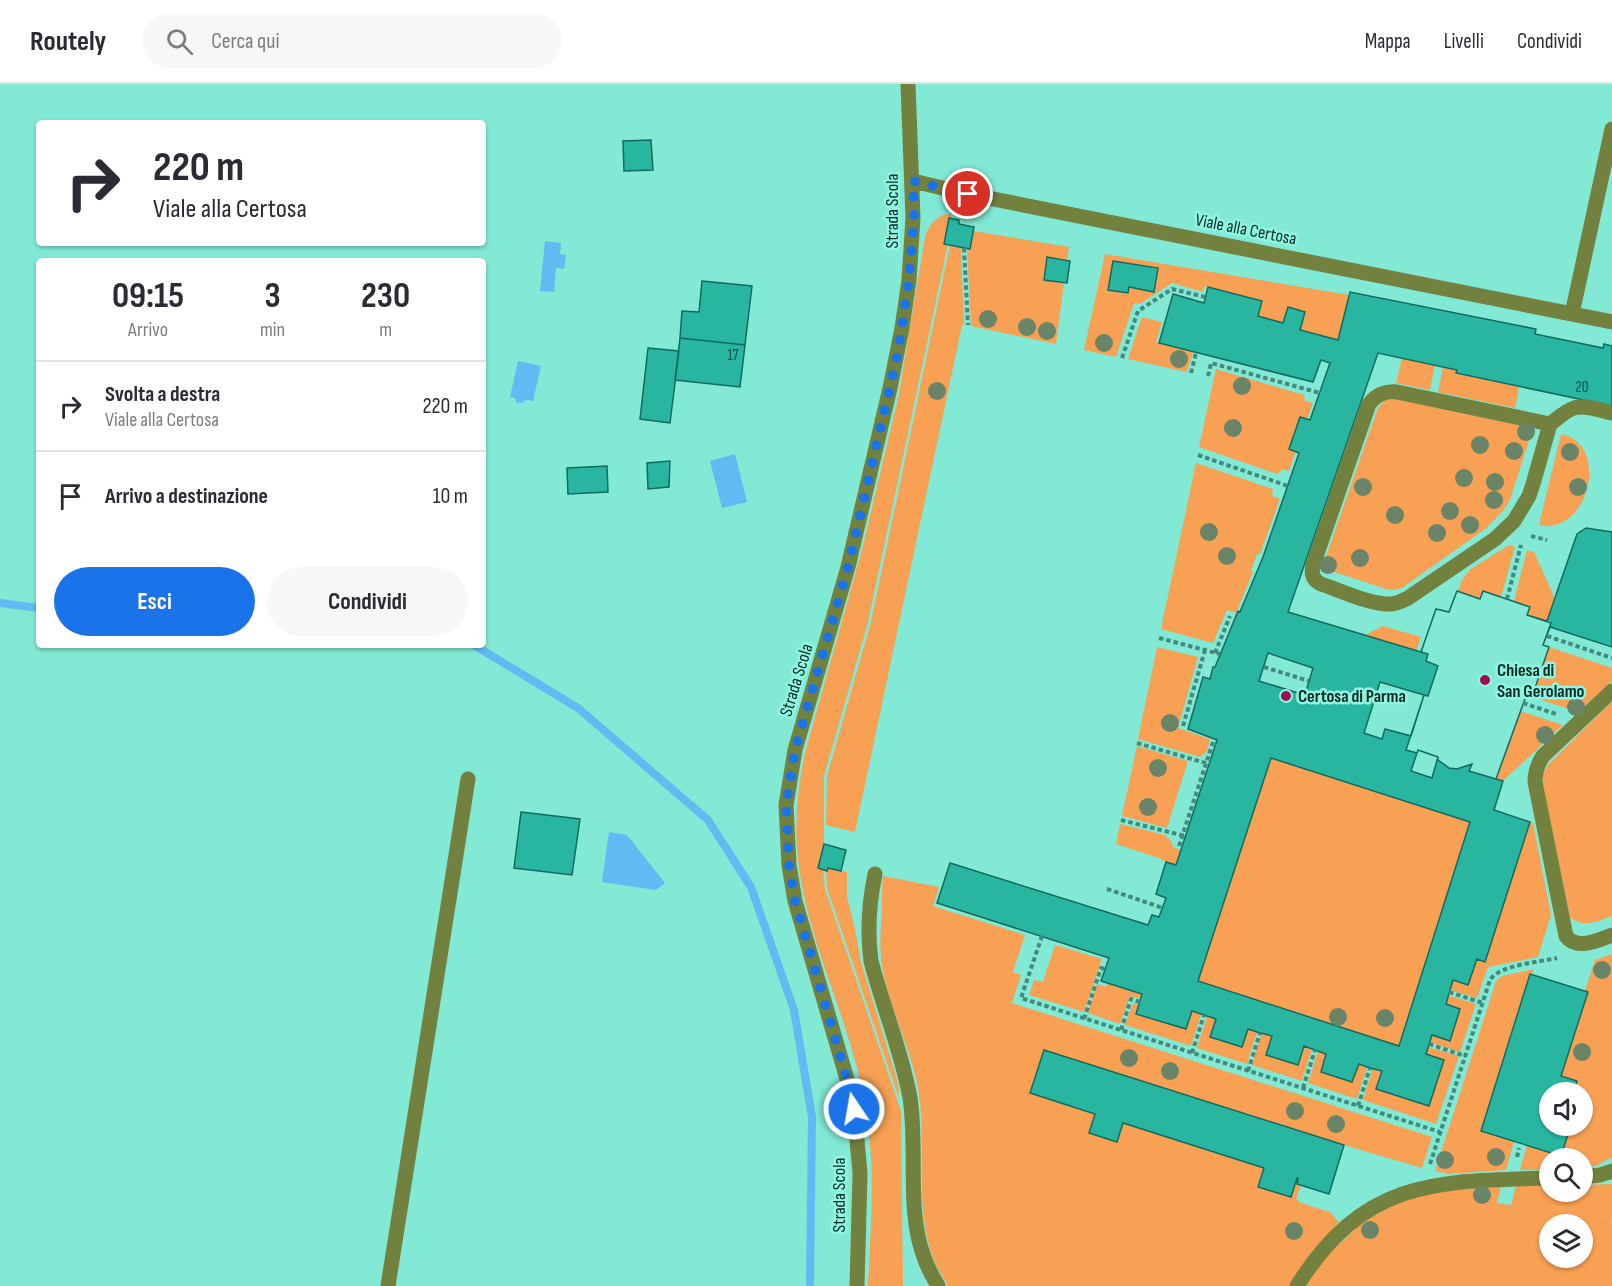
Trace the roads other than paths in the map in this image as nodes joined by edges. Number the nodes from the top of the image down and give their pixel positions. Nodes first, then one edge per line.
1 (908, 84) edge
2 (1612, 129) edge
3 (913, 181) junction
4 (1572, 314) junction
5 (1612, 322) edge
6 (1612, 413) edge
7 (1550, 424) junction
8 (1612, 691) edge
9 (468, 779) dead end
10 (875, 874) dead end
11 (1612, 935) edge
12 (1612, 1171) edge
13 (1593, 1175) edge
14 (1539, 1178) edge
15 (388, 1286) edge
16 (857, 1286) edge
17 (938, 1286) edge
18 (1297, 1286) edge

1 - 3 street, Strada Scola
2 - 4 street
3 - 4 street, Viale alla Certosa
3 - 16 street, Strada Scola
4 - 5 street, Viale alla Certosa
6 - 7 street
7 - 7 street
8 - 11 street
9 - 15 street
10 - 17 street
12 - 13 street
14 - 18 street

